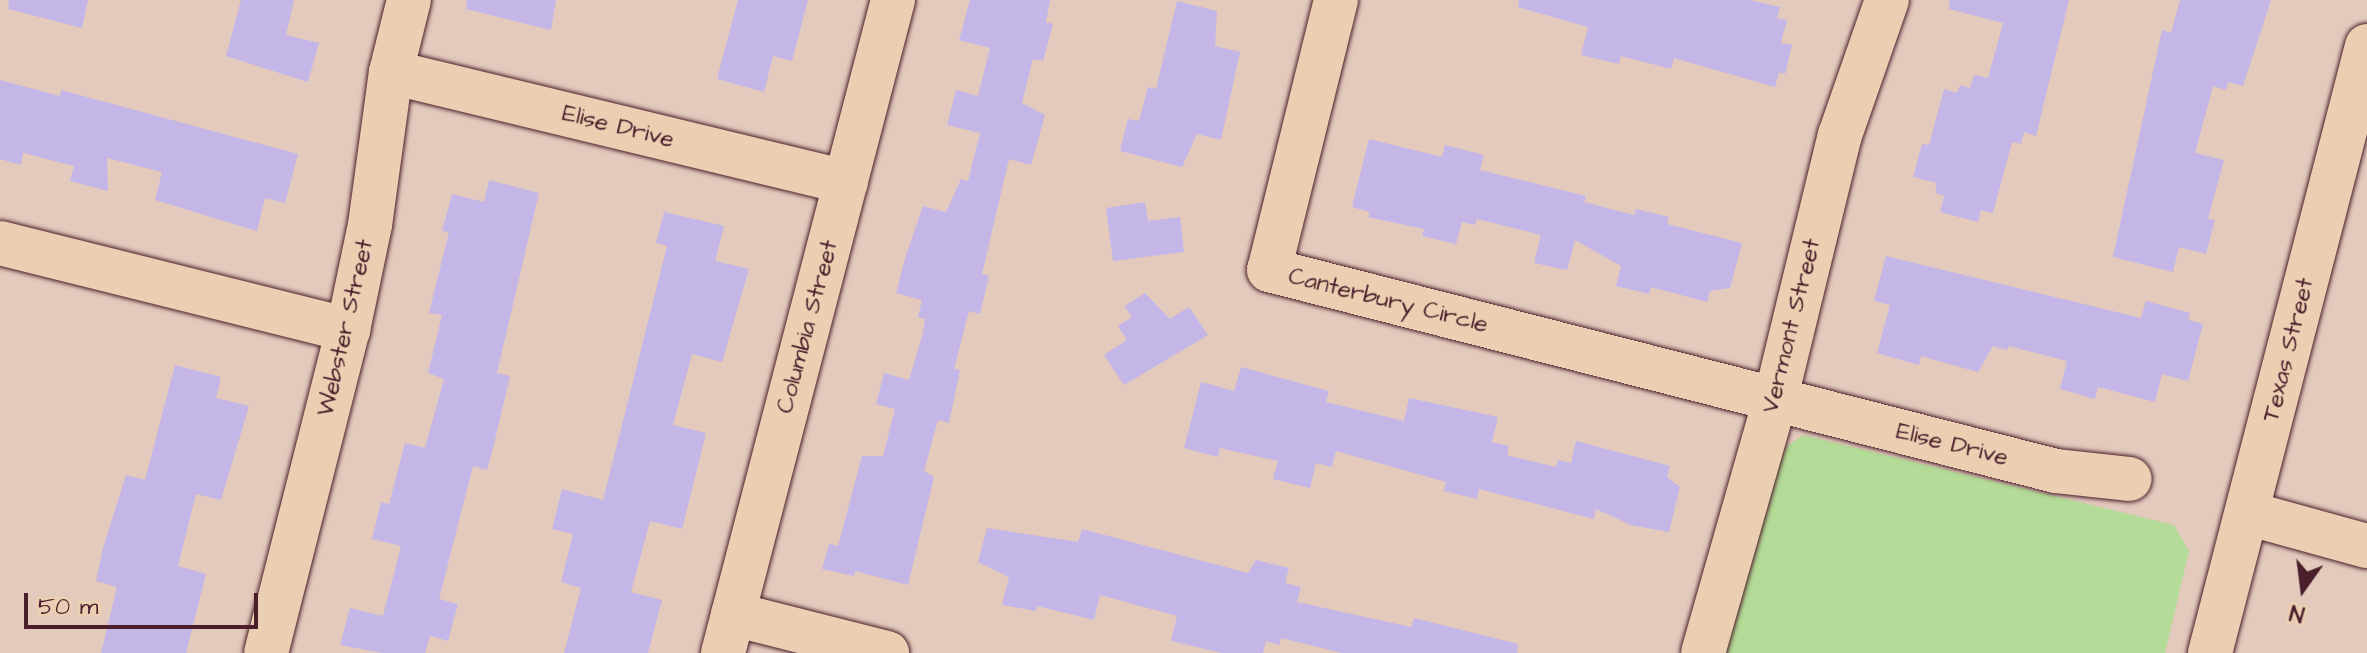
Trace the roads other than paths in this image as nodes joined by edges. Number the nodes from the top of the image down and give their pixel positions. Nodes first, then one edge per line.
1 (409, 0) edge
2 (893, 0) edge
3 (1336, 0) edge
4 (1887, 0) edge
5 (2367, 46) edge
6 (391, 72) junction
7 (846, 182) junction
8 (0, 243) edge
9 (348, 330) junction
10 (1775, 401) junction
11 (2130, 479) dead end
12 (2247, 513) junction
13 (2367, 546) edge
14 (728, 634) edge
15 (266, 653) edge
16 (887, 653) edge
17 (1703, 653) edge
18 (2210, 653) edge

1 - 6 street, Webster Street
2 - 7 street, Columbia Street
3 - 10 street, Canterbury Circle
4 - 10 street, Vermont Street
5 - 12 street, Texas Street
6 - 7 street, Elise Drive
6 - 9 street, Webster Street
7 - 14 street, Columbia Street
8 - 9 street
9 - 15 street, Webster Street
10 - 11 street, Elise Drive
10 - 17 street, Vermont Street
12 - 13 street
12 - 18 street, Texas Street
14 - 16 street

